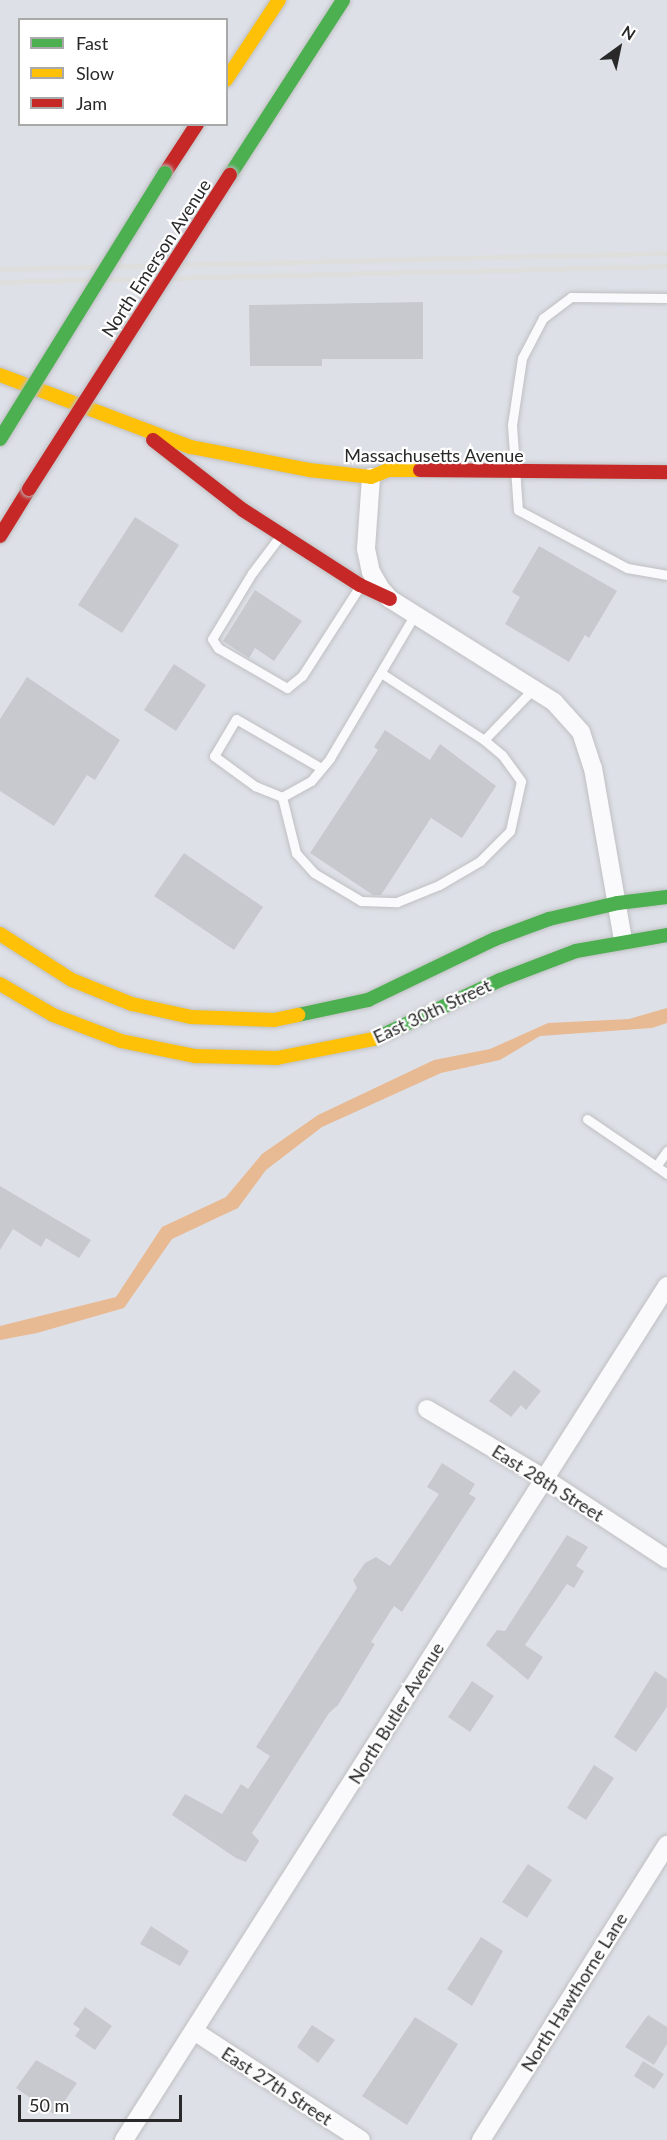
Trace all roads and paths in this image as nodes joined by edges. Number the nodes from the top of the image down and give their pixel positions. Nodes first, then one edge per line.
1 (279, 0) edge
2 (343, 0) edge
3 (228, 77) edge
4 (196, 126) edge
5 (667, 298) edge
6 (0, 375) edge
7 (132, 423) junction
8 (0, 438) edge
9 (516, 472) junction
10 (667, 472) edge
11 (371, 477) junction
12 (281, 534) junction
13 (0, 536) edge
14 (667, 575) edge
15 (360, 585) junction
16 (390, 599) junction
17 (415, 614) junction
18 (381, 673) junction
19 (534, 688) junction
20 (484, 741) junction
21 (321, 768) junction
22 (282, 797) junction
23 (667, 897) edge
24 (618, 903) junction
25 (0, 934) edge
26 (667, 935) edge
27 (623, 940) junction
28 (0, 984) edge
29 (587, 1119) dead end
30 (667, 1151) edge
31 (656, 1166) junction
32 (667, 1174) edge
33 (667, 1286) edge
34 (427, 1409) dead end
35 (545, 1479) junction
36 (667, 1559) edge
37 (667, 1845) edge
38 (194, 2031) junction
39 (124, 2140) edge
40 (361, 2140) edge
41 (480, 2140) edge

1 - 3 main road
2 - 13 main road, North Emerson Avenue, bridge
4 - 8 main road, North Emerson Avenue, bridge
5 - 9 lane
6 - 7 main road, Massachusetts Avenue
7 - 11 main road, Massachusetts Avenue
7 - 12 main road
9 - 10 main road, Massachusetts Avenue
9 - 11 main road, Massachusetts Avenue
9 - 14 lane
11 - 16 street
12 - 15 main road
12 - 15 lane
15 - 16 main road
16 - 17 street
17 - 18 lane
17 - 19 street
18 - 20 lane
18 - 21 lane
19 - 20 lane
19 - 24 street
20 - 22 lane
21 - 22 lane
21 - 22 lane
23 - 24 main road, East 30th Street
24 - 25 main road, East 30th Street
24 - 27 street
26 - 27 main road, East 30th Street
27 - 28 main road, East 30th Street
29 - 31 lane
30 - 31 lane
31 - 32 lane
33 - 35 street, North Butler Avenue
34 - 35 street, East 28th Street
35 - 36 street, East 28th Street
35 - 38 street, North Butler Avenue
37 - 41 street, North Hawthorne Lane
38 - 39 street, North Butler Avenue
38 - 40 street, East 27th Street

